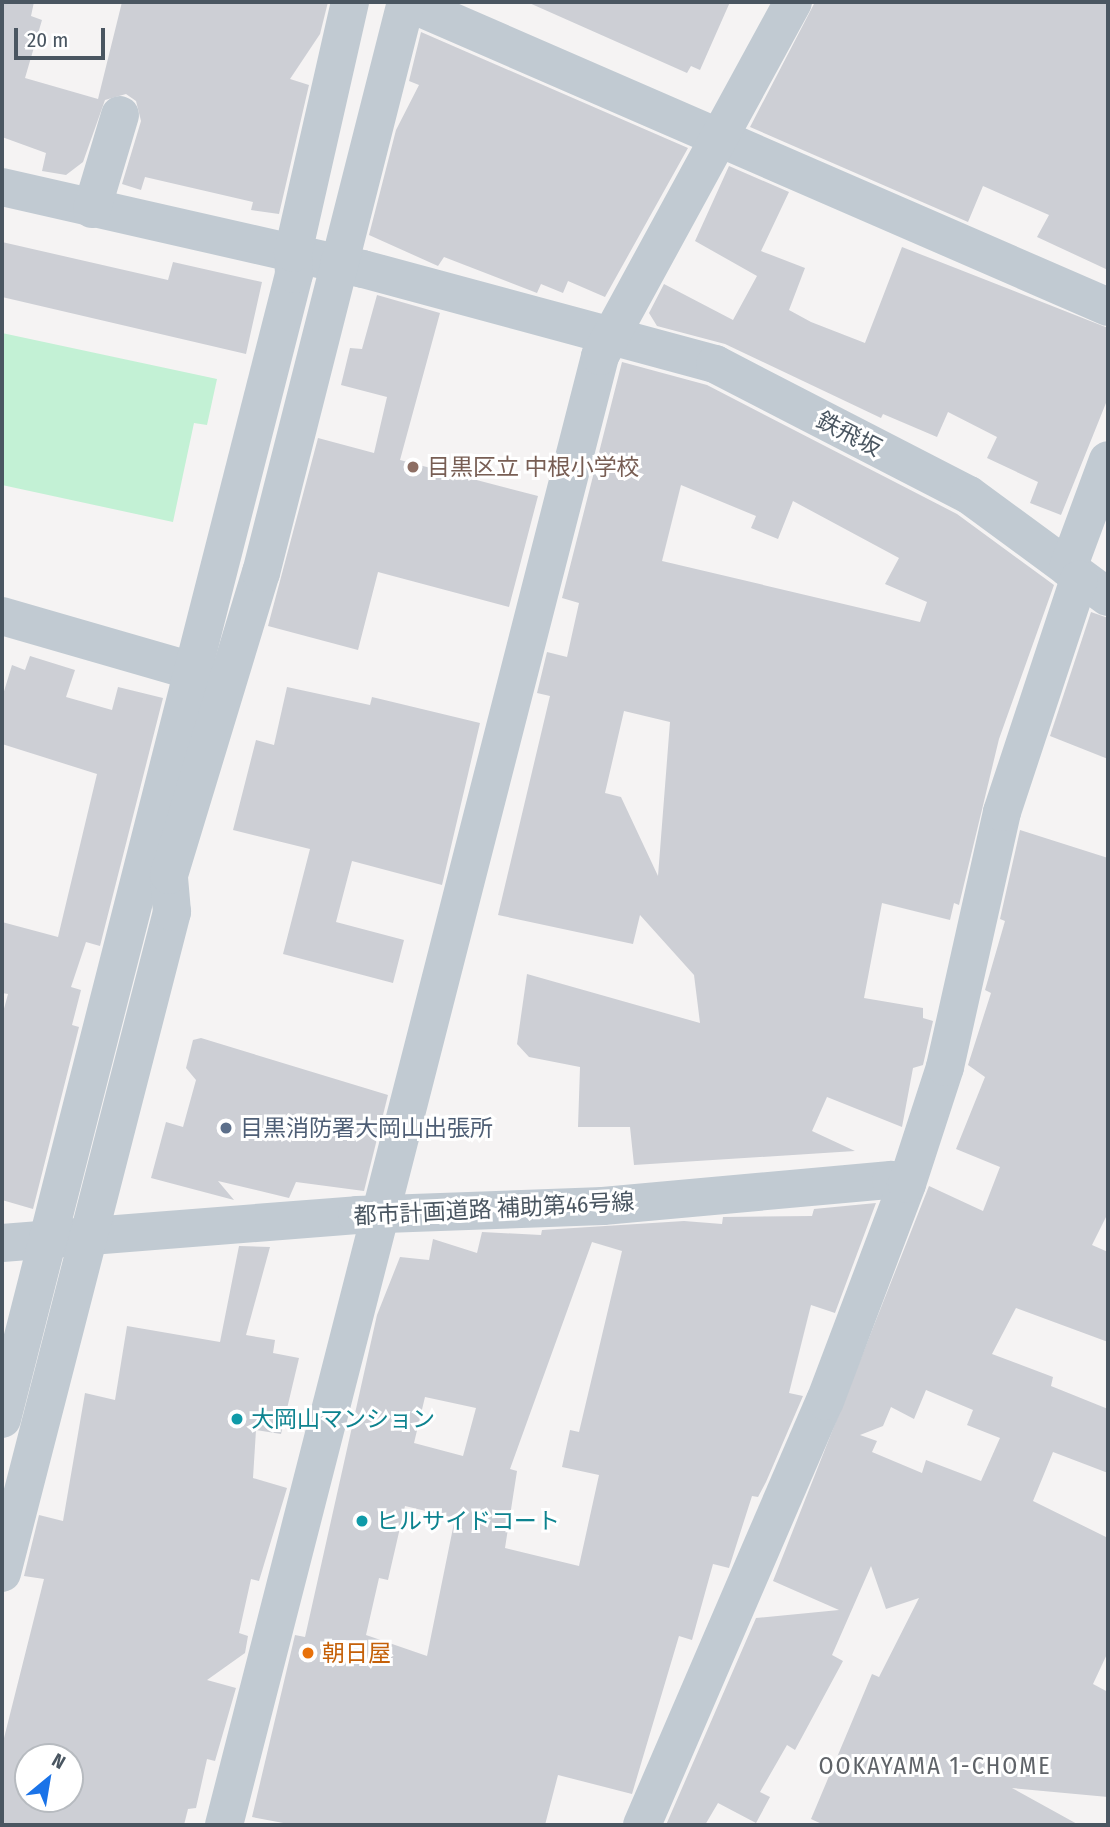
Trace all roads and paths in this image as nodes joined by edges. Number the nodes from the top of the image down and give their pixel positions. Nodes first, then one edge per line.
1 (350, 2) edge
2 (406, 2) edge
3 (793, 2) edge
4 (120, 115) dead end
5 (719, 141) junction
6 (2, 187) edge
7 (92, 209) junction
8 (317, 259) junction
9 (1108, 307) edge
10 (613, 335) junction
11 (1108, 460) edge
12 (1085, 582) edge
13 (2, 616) edge
14 (192, 671) junction
15 (907, 1184) junction
16 (382, 1214) junction
17 (69, 1236) junction
18 (2, 1243) edge
19 (2, 1419) edge
20 (2, 1573) edge
21 (644, 1824) edge
22 (224, 1825) edge

1 - 8 street
2 - 5 street
2 - 8 street
3 - 5 street
4 - 7 street
5 - 9 street
5 - 10 street
6 - 7 street, 鉄飛坂
7 - 8 street, 鉄飛坂
8 - 10 street, 鉄飛坂
8 - 14 street
8 - 17 street
10 - 12 street, 鉄飛坂
10 - 16 street
11 - 12 street
12 - 15 street
13 - 14 street
14 - 17 street
15 - 16 street, 都市計画道路 補助第46号線
15 - 21 street
16 - 17 street, 都市計画道路 補助第46号線
16 - 22 street
17 - 18 street, 都市計画道路 補助第46号線
17 - 19 street
17 - 20 street

